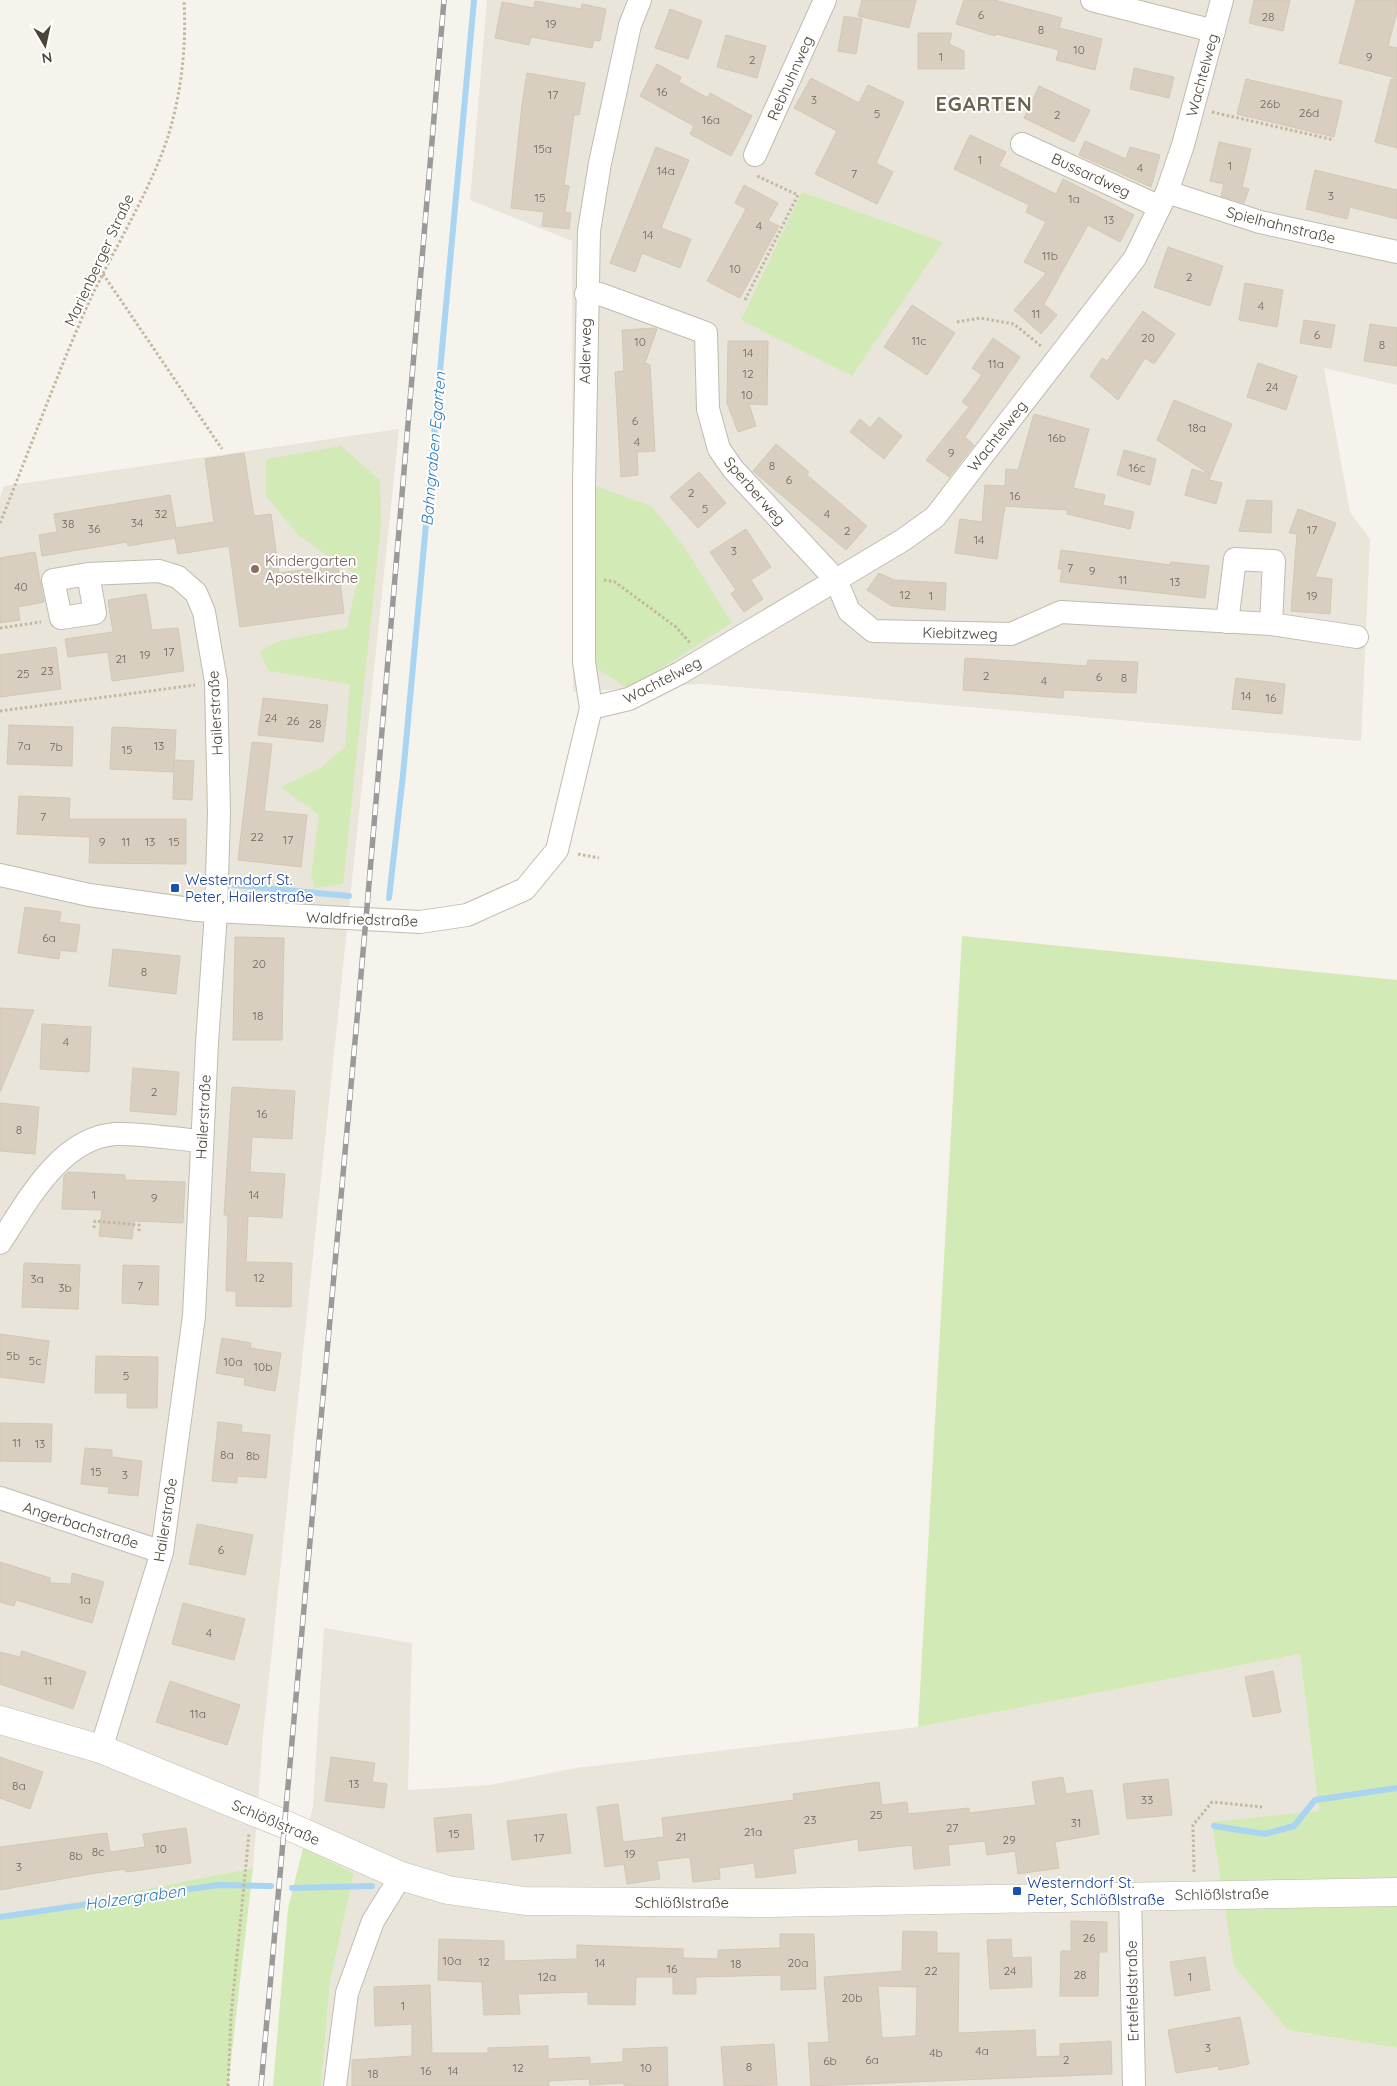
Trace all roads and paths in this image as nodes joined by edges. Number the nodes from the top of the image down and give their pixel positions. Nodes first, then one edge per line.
1 (184, 0) edge
2 (640, 0) edge
3 (825, 0) edge
4 (1092, 0) edge
5 (1222, 0) edge
6 (1214, 31) junction
7 (1193, 107) junction
8 (1334, 140) dead end
9 (1022, 144) dead end
10 (755, 155) joint
11 (1163, 200) junction
12 (1397, 252) edge
13 (103, 274) junction
14 (586, 294) junction
15 (745, 300) dead end
16 (957, 322) dead end
17 (1057, 359) junction
18 (222, 449) dead end
19 (0, 523) edge
20 (88, 574) junction
21 (584, 577) junction
22 (836, 580) junction
23 (61, 618) junction
24 (1227, 622) junction
25 (1271, 624) junction
26 (0, 628) edge
27 (1357, 637) dead end
28 (706, 658) junction
29 (216, 682) junction
30 (591, 708) junction
31 (0, 711) edge
32 (0, 875) edge
33 (216, 912) junction
34 (202, 1141) junction
35 (94, 1228) dead end
36 (139, 1231) dead end
37 (0, 1242) edge
38 (0, 1498) edge
39 (162, 1552) junction
40 (0, 1720) edge
41 (102, 1749) junction
42 (1262, 1807) dead end
43 (252, 1811) junction
44 (401, 1876) junction
45 (1397, 1892) edge
46 (1130, 1895) junction
47 (1198, 1895) junction
48 (228, 2086) edge
49 (335, 2086) edge
50 (1134, 2086) edge

1 - 13 path, Marienberger Straße
2 - 14 street, Adlerweg
3 - 10 street, Rebhuhnweg
4 - 6 street
5 - 6 street, Wachtelweg
6 - 7 street, Wachtelweg
7 - 8 path
7 - 11 street, Wachtelweg
9 - 11 street, Bussardweg
10 - 15 path
11 - 12 street, Spielhahnstraße
11 - 17 street, Wachtelweg
13 - 18 path
13 - 19 path, Marienberger Straße
14 - 21 street, Adlerweg
14 - 22 street, Sperberweg
16 - 17 path
17 - 22 street, Wachtelweg
20 - 23 street, Hailerstraße
20 - 23 street
20 - 29 street, Hailerstraße
21 - 28 path
21 - 30 street, Adlerweg
22 - 24 street, Kiebitzweg
22 - 28 street, Wachtelweg
23 - 26 path
24 - 25 street, Kiebitzweg
24 - 25 street
25 - 27 street, Kiebitzweg
28 - 30 street, Wachtelweg
29 - 31 path
29 - 33 street, Hailerstraße
30 - 33 street, Waldfriedstraße
32 - 33 street, Waldfriedstraße
33 - 34 street, Hailerstraße
34 - 37 street
34 - 39 street, Hailerstraße
35 - 36 path
38 - 39 street, Angerbachstraße
39 - 41 street, Hailerstraße
40 - 41 street, Schlößlstraße
41 - 43 street, Schlößlstraße
42 - 47 path
43 - 44 street, Schlößlstraße
43 - 48 path
44 - 46 street, Schlößlstraße
44 - 49 street
45 - 47 street, Schlößlstraße
46 - 47 street, Schlößlstraße
46 - 50 street, Ertelfeldstraße

